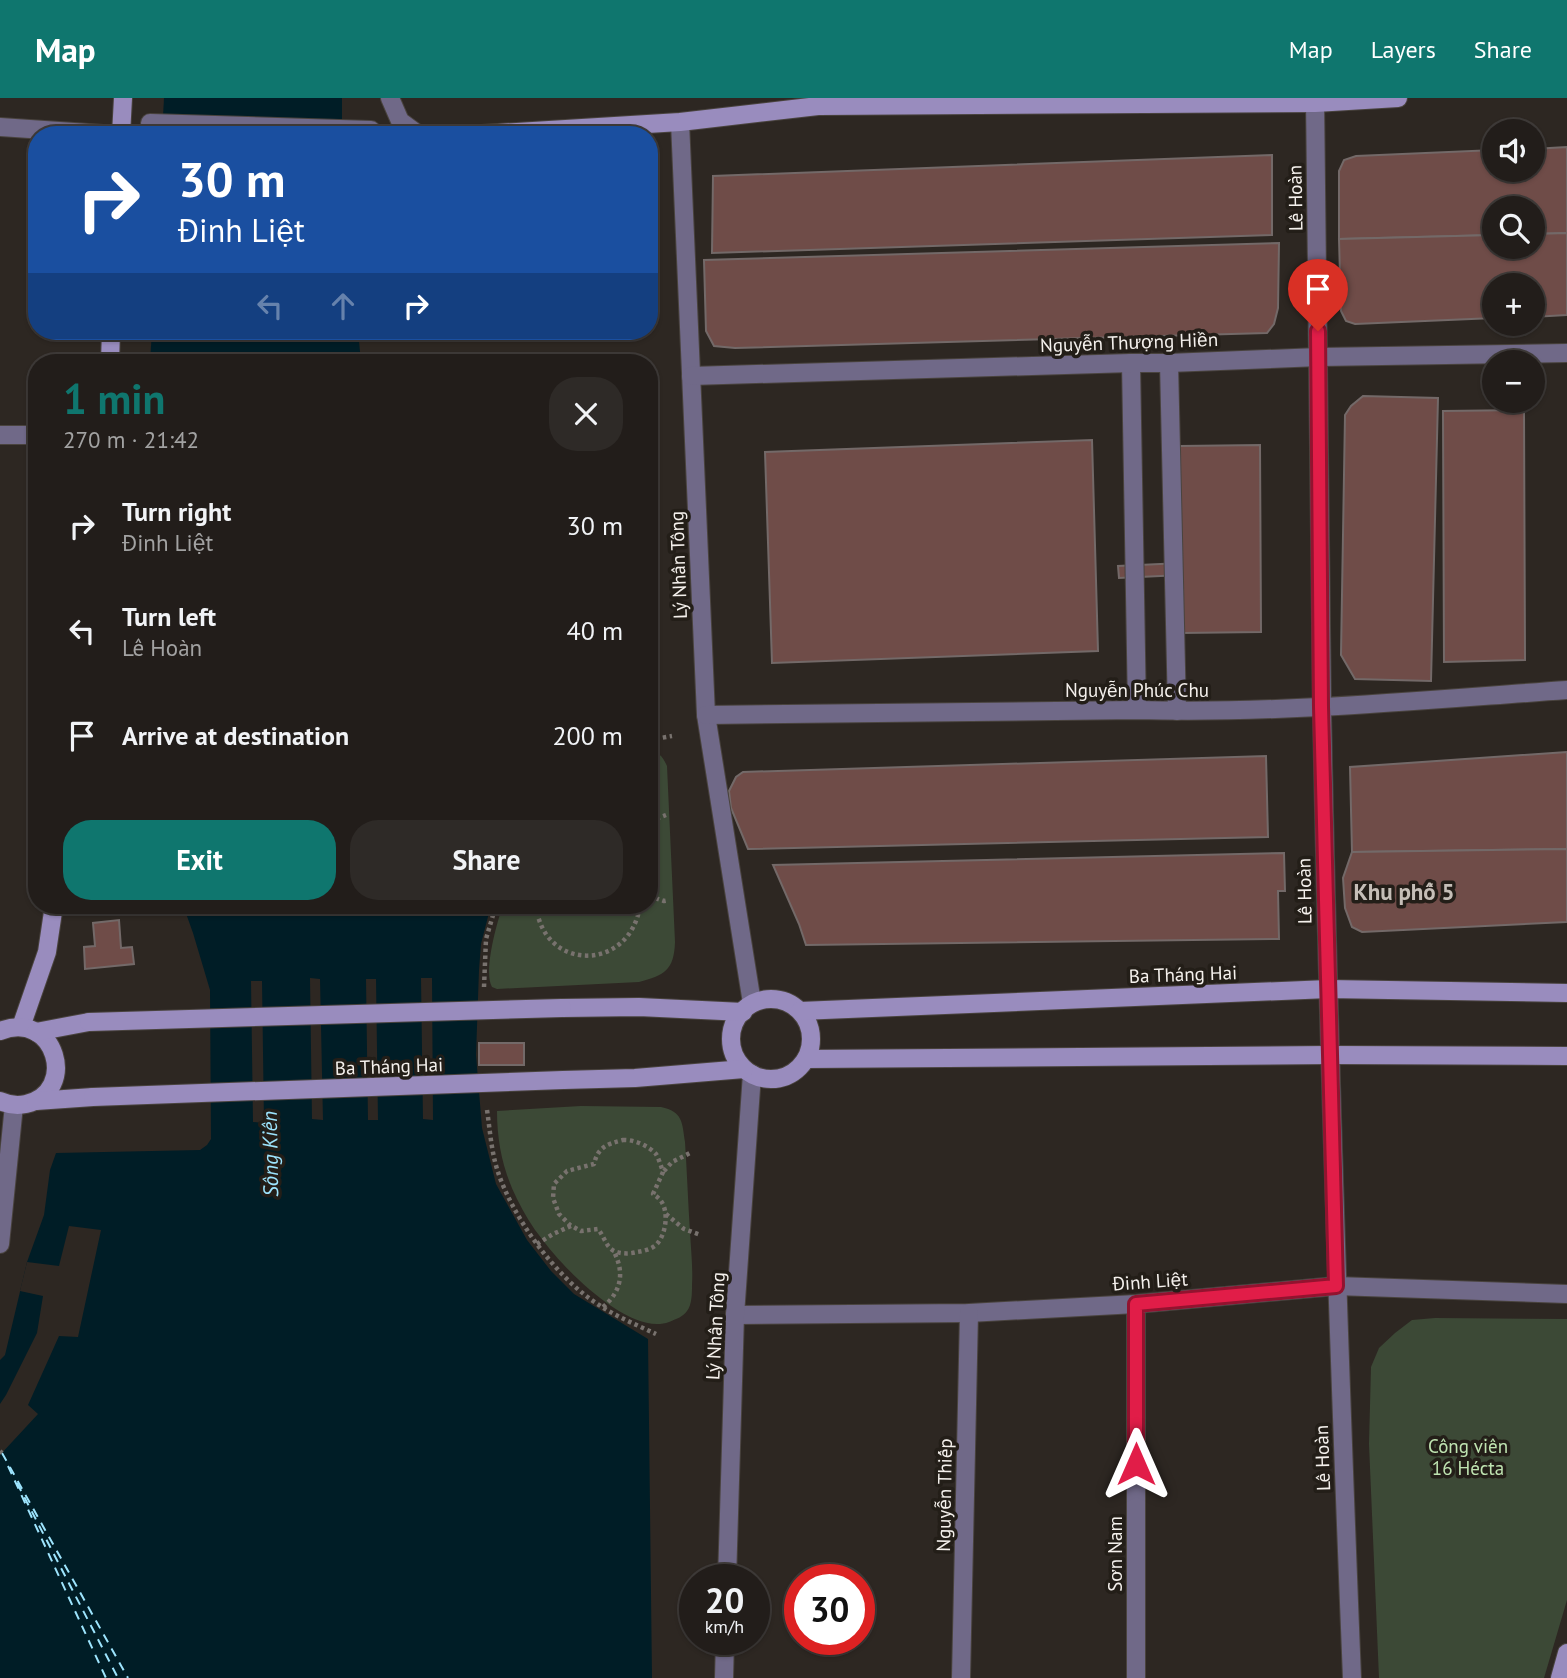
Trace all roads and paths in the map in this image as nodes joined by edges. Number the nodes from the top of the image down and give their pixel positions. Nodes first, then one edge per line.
1 (123, 98) edge
2 (390, 98) edge
3 (1398, 98) edge
4 (820, 102) edge
5 (1315, 103) junction
6 (680, 122) junction
7 (150, 123) dead end
8 (121, 126) edge
9 (245, 126) edge
10 (407, 126) edge
11 (614, 126) edge
12 (0, 127) edge
13 (28, 129) edge
14 (1567, 353) edge
15 (1318, 357) junction
16 (1131, 363) junction
17 (1169, 363) junction
18 (691, 376) junction
19 (0, 435) edge
20 (28, 435) edge
21 (1567, 690) edge
22 (1321, 707) junction
23 (1137, 710) junction
24 (1177, 711) junction
25 (706, 715) junction
26 (672, 736) dead end
27 (658, 738) edge
28 (666, 815) dead end
29 (658, 818) edge
30 (658, 899) edge
31 (669, 900) dead end
32 (53, 914) edge
33 (493, 914) edge
34 (537, 914) edge
35 (639, 914) edge
36 (1328, 989) junction
37 (484, 991) dead end
38 (1567, 993) edge
39 (747, 1007) junction
40 (800, 1010) junction
41 (29, 1029) junction
42 (0, 1031) edge
43 (1329, 1055) junction
44 (1567, 1056) edge
45 (806, 1059) junction
46 (748, 1071) junction
47 (36, 1101) junction
48 (7, 1103) edge
49 (487, 1110) dead end
50 (690, 1153) dead end
51 (663, 1171) junction
52 (665, 1213) junction
53 (572, 1226) junction
54 (701, 1235) dead end
55 (0, 1244) edge
56 (537, 1244) junction
57 (612, 1250) junction
58 (1336, 1286) junction
59 (1567, 1294) edge
60 (1136, 1304) junction
61 (603, 1307) junction
62 (969, 1313) junction
63 (735, 1315) junction
64 (656, 1335) dead end
65 (727, 1564) edge
66 (1567, 1653) edge
67 (725, 1655) edge
68 (724, 1678) edge
69 (961, 1678) edge
70 (1136, 1678) edge
71 (1352, 1678) edge
72 (1560, 1678) edge

1 - 8 main road
2 - 10 street
3 - 5 main road
4 - 5 main road
4 - 6 main road
5 - 15 street, Lê Hoàn
6 - 11 main road
6 - 18 street, Lý Nhân Tông
7 - 9 street
12 - 13 street
14 - 15 street, Nguyễn Thượng Hiền
15 - 17 street, Nguyễn Thượng Hiền
15 - 22 street, Lê Hoàn
16 - 17 street, Nguyễn Thượng Hiền
16 - 18 street, Nguyễn Thượng Hiền
16 - 23 street
17 - 24 street
18 - 25 street, Lý Nhân Tông
19 - 20 street
21 - 22 street, Nguyễn Phúc Chu
22 - 24 street, Nguyễn Phúc Chu
22 - 36 street, Lê Hoàn
23 - 24 street, Nguyễn Phúc Chu
23 - 25 street, Nguyễn Phúc Chu
25 - 39 street, Lý Nhân Tông
26 - 27 path
28 - 29 path
30 - 31 path
32 - 41 main road
33 - 37 path
34 - 35 path
36 - 38 main road, Ba Tháng Hai
36 - 40 main road, Ba Tháng Hai
36 - 43 street, Lê Hoàn
39 - 40 main road
39 - 41 main road, bridge
39 - 46 main road
40 - 45 main road
41 - 42 main road
41 - 47 main road
43 - 44 main road
43 - 45 main road
43 - 58 street, Lê Hoàn
45 - 46 main road
46 - 47 main road, Ba Tháng Hai, bridge
46 - 63 street, Lý Nhân Tông
47 - 48 main road, Ba Tháng Hai
48 - 55 street
49 - 56 path
50 - 51 path
51 - 52 path
51 - 53 path
52 - 54 path
52 - 57 path
53 - 56 path
53 - 57 path
56 - 61 path
57 - 61 path
58 - 59 street, Đinh Liệt
58 - 60 street, Đinh Liệt
58 - 71 street, Lê Hoàn
60 - 62 street, Đinh Liệt
60 - 70 street, Sơn Nam
61 - 64 path
62 - 63 street, Đinh Liệt
62 - 69 street, Nguyễn Thiếp
63 - 65 street, Lý Nhân Tông
66 - 72 main road
67 - 68 street

